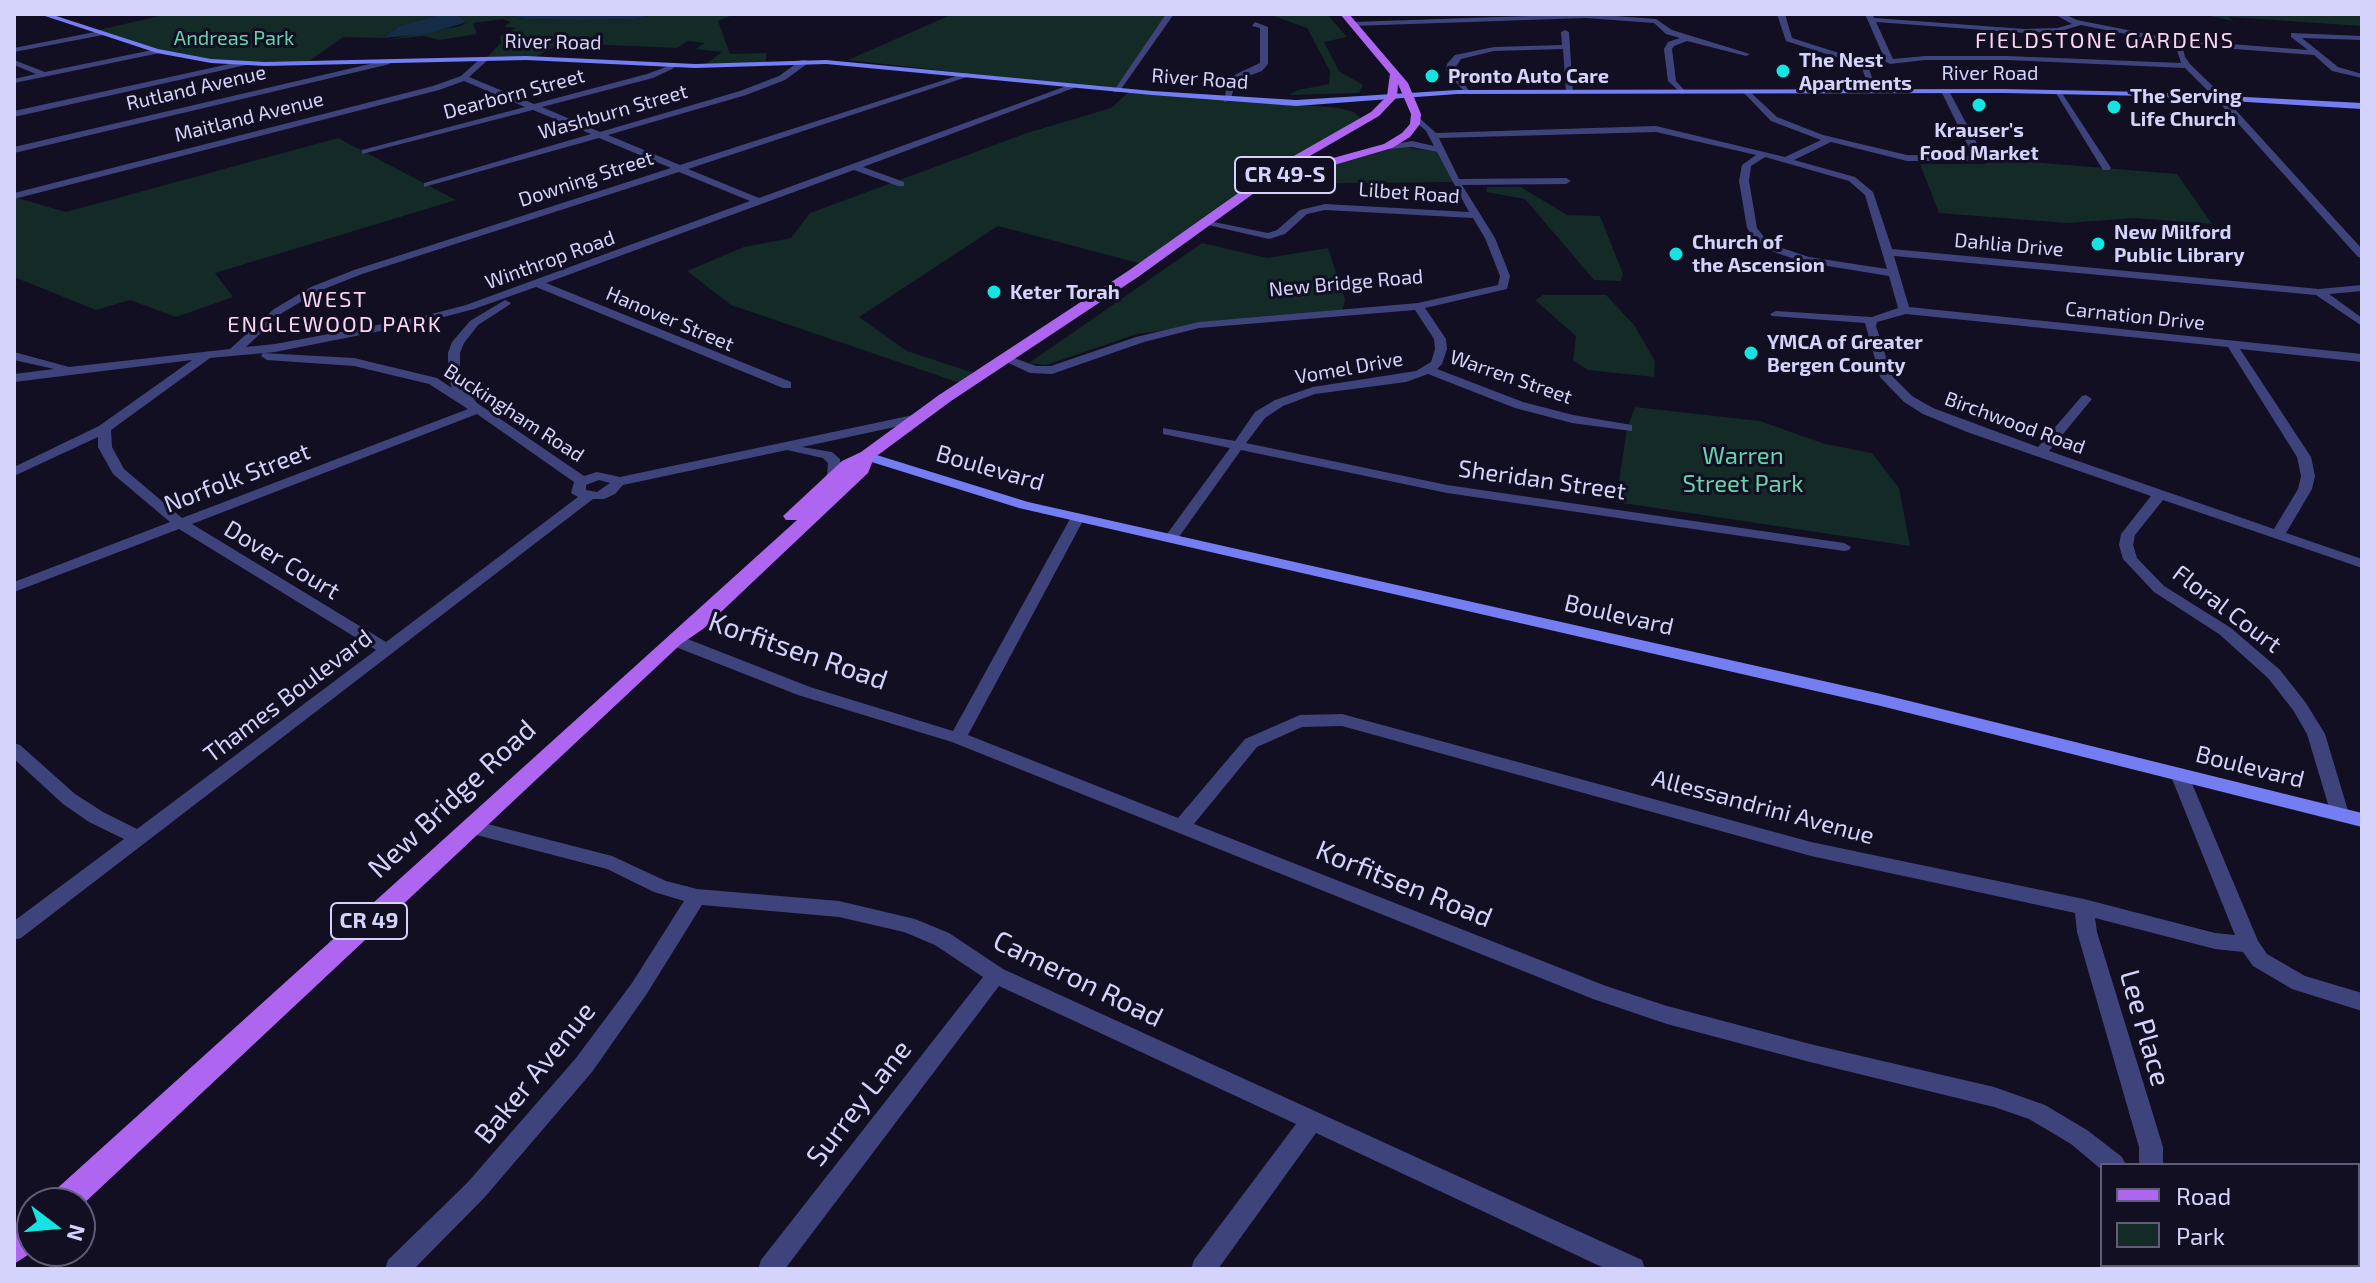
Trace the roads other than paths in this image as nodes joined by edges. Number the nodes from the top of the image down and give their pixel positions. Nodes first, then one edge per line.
1 (43, 14) edge
2 (1170, 14) edge
3 (1344, 14) edge
4 (1781, 14) edge
5 (2058, 14) edge
6 (1870, 17) edge
7 (1655, 18) edge
8 (2122, 20) dead end
9 (2077, 22) junction
10 (1255, 24) dead end
11 (1352, 24) junction
12 (2105, 27) junction
13 (1565, 32) dead end
14 (100, 33) junction
15 (2362, 38) edge
16 (1688, 39) junction
17 (2178, 42) junction
18 (1566, 47) junction
19 (14, 50) edge
20 (157, 51) junction
21 (2315, 53) junction
22 (1746, 54) dead end
23 (485, 59) junction
24 (14, 62) edge
25 (387, 62) junction
26 (804, 62) junction
27 (243, 63) junction
28 (671, 66) junction
29 (2187, 66) junction
30 (45, 75) junction
31 (969, 75) junction
32 (2362, 76) edge
33 (464, 78) junction
34 (1399, 80) junction
35 (14, 81) edge
36 (1075, 86) junction
37 (1116, 90) junction
38 (1747, 91) junction
39 (1874, 91) junction
40 (1945, 91) junction
41 (1461, 92) junction
42 (1570, 92) junction
43 (1682, 92) junction
44 (2057, 92) junction
45 (1409, 95) junction
46 (1392, 97) junction
47 (2220, 98) junction
48 (1227, 100) junction
49 (1266, 102) junction
50 (2362, 106) edge
51 (534, 107) junction
52 (14, 114) edge
53 (1416, 115) junction
54 (1349, 130) junction
55 (600, 135) junction
56 (1432, 136) junction
57 (1828, 140) junction
58 (1325, 142) junction
59 (1388, 146) junction
60 (14, 150) edge
61 (1439, 150) junction
62 (365, 152) dead end
63 (1764, 154) junction
64 (1353, 156) junction
65 (1787, 160) junction
66 (855, 167) junction
67 (679, 168) junction
68 (2106, 168) dead end
69 (1566, 181) dead end
70 (1456, 182) junction
71 (901, 184) dead end
72 (427, 185) dead end
73 (14, 196) edge
74 (760, 202) junction
75 (1223, 210) junction
76 (1477, 215) junction
77 (1204, 223) junction
78 (2340, 231) junction
79 (2362, 233) edge
80 (1887, 252) junction
81 (2362, 255) edge
82 (1892, 273) junction
83 (537, 284) junction
84 (2362, 288) edge
85 (2319, 292) junction
86 (1418, 306) junction
87 (1903, 310) junction
88 (1776, 314) dead end
89 (1872, 320) junction
90 (2362, 323) edge
91 (258, 327) junction
92 (306, 343) junction
93 (2232, 345) junction
94 (233, 353) junction
95 (14, 356) edge
96 (206, 356) junction
97 (2362, 358) edge
98 (1006, 359) junction
99 (74, 369) junction
100 (1429, 370) junction
101 (14, 378) edge
102 (787, 385) dead end
103 (2086, 399) dead end
104 (476, 410) junction
105 (918, 418) junction
106 (1627, 428) dead end
107 (104, 429) junction
108 (1168, 431) dead end
109 (1235, 445) junction
110 (776, 448) junction
111 (2041, 452) junction
112 (867, 456) junction
113 (14, 472) edge
114 (834, 475) junction
115 (586, 489) junction
116 (2160, 494) junction
117 (1078, 517) junction
118 (180, 523) junction
119 (2278, 535) junction
120 (1171, 538) junction
121 (1844, 547) dead end
122 (2362, 564) edge
123 (14, 587) edge
124 (674, 640) junction
125 (388, 650) junction
126 (958, 738) junction
127 (14, 749) edge
128 (2179, 774) junction
129 (2340, 814) junction
130 (2362, 820) edge
131 (472, 827) junction
132 (1180, 828) junction
133 (139, 838) junction
134 (697, 897) junction
135 (2084, 907) junction
136 (14, 932) edge
137 (2249, 945) junction
138 (996, 975) junction
139 (2362, 1002) edge
140 (1312, 1120) junction
141 (2112, 1163) edge
142 (2151, 1163) edge
143 (80, 1187) edge
144 (397, 1269) edge
145 (770, 1269) edge
146 (1203, 1269) edge
147 (1633, 1269) edge

1 - 14 main road, River Road
2 - 37 street
3 - 11 main road, New Bridge Road
4 - 39 street
5 - 9 street
6 - 9 street
6 - 29 street
7 - 11 street
7 - 16 street
8 - 12 street
9 - 12 street
10 - 48 street
11 - 34 main road, New Bridge Road
12 - 17 street
13 - 18 street
14 - 19 street
14 - 20 main road, River Road
15 - 21 street
16 - 22 street
16 - 43 street
17 - 21 street
17 - 29 street
18 - 41 street
18 - 42 street
20 - 27 main road, River Road
20 - 30 street
21 - 32 street
23 - 25 main road, River Road
23 - 28 main road, River Road
23 - 33 street, Maitland Avenue
24 - 30 street
25 - 27 main road, River Road
25 - 60 street, Rutland Avenue
26 - 28 main road, River Road
26 - 31 main road, River Road
26 - 55 street, Washburn Street
27 - 52 street
28 - 51 street, Dearborn Street
29 - 47 street
30 - 35 street
31 - 36 main road, River Road
31 - 67 street, Downing Street
33 - 51 street
33 - 73 street, Maitland Avenue
34 - 41 main road
34 - 45 main road, New Bridge Road
34 - 46 main road
36 - 37 main road, River Road
36 - 66 street, Winthrop Road
37 - 48 main road, River Road
38 - 39 main road, River Road
38 - 43 main road, River Road
38 - 57 street
39 - 40 main road, River Road
40 - 44 main road, River Road
40 - 57 street
41 - 42 main road, River Road
41 - 45 main road, River Road
41 - 53 main road
42 - 43 main road, River Road
44 - 47 main road, River Road
44 - 68 street
45 - 46 main road, River Road
45 - 53 main road, New Bridge Road
46 - 49 main road, River Road
46 - 54 main road
47 - 50 main road, River Road
47 - 78 street
48 - 49 main road, River Road
49 - 54 main road
51 - 55 street
51 - 62 street, Dearborn Street
53 - 56 street, New Bridge Road
53 - 59 main road
54 - 58 main road
55 - 67 street
55 - 72 street, Washburn Street
56 - 61 street, New Bridge Road
56 - 63 street
57 - 65 street
58 - 64 main road
58 - 75 main road, CR 49-S
59 - 61 street
59 - 64 main road
61 - 70 street, New Bridge Road
63 - 65 street
63 - 82 street
64 - 75 main road, CR 49-S
65 - 80 street
66 - 71 street
66 - 74 street, Winthrop Road
67 - 74 street
67 - 91 street, Downing Street
69 - 70 street
70 - 76 street, New Bridge Road
74 - 83 street, Winthrop Road
75 - 77 main road, CR 49-S
76 - 77 street, Lilbet Road
76 - 86 street, New Bridge Road
77 - 98 main road, CR 49-S
78 - 79 street
78 - 81 street
80 - 82 street
80 - 85 street, Dahlia Drive
82 - 87 street
83 - 92 street, Winthrop Road
83 - 102 street, Hanover Street
83 - 104 street
84 - 85 street, Dahlia Drive
85 - 90 street
86 - 98 street, New Bridge Road
86 - 100 street, Vomel Drive
87 - 89 street
87 - 93 street, Carnation Drive
88 - 89 street
89 - 111 street, Birchwood Road
91 - 92 street
91 - 94 street, Downing Street
92 - 94 street, Winthrop Road
93 - 97 street, Carnation Drive
93 - 119 street
94 - 96 street, Winthrop Road
94 - 104 street, Buckingham Road
95 - 99 street
96 - 99 street, Winthrop Road
96 - 107 street
98 - 105 main road, CR 49
99 - 101 street, Winthrop Road
100 - 106 street, Warren Street
100 - 109 street, Vomel Drive
103 - 111 street
104 - 115 street, Buckingham Road
104 - 118 street, Norfolk Street
105 - 110 street
105 - 112 main road, New Bridge Road / CR 49
107 - 113 street
107 - 118 street, Dover Court
108 - 109 street, Sheridan Street
109 - 120 street, Vomel Drive
109 - 121 street, Sheridan Street
110 - 114 street
110 - 115 street, Thames Boulevard
111 - 116 street, Birchwood Road
112 - 114 main road, New Bridge Road / CR 49
112 - 117 main road, Boulevard
112 - 124 main road, New Bridge Road / CR 49
114 - 124 main road, New Bridge Road / CR 49
115 - 125 street, Thames Boulevard
116 - 119 street, Birchwood Road
116 - 129 street, Floral Court
117 - 120 main road, Boulevard
117 - 126 street
118 - 123 street, Norfolk Street
118 - 125 street, Dover Court
119 - 122 street, Birchwood Road
120 - 128 main road, Boulevard
124 - 126 street, Korfitsen Road
124 - 131 main road, New Bridge Road / CR 49
125 - 133 street, Thames Boulevard
126 - 132 street, Korfitsen Road
127 - 133 street
128 - 129 main road, Boulevard
128 - 137 street
129 - 130 main road, Boulevard
131 - 134 street, Cameron Road
131 - 143 main road, New Bridge Road / CR 49
132 - 135 street, Allessandrini Avenue
132 - 141 street, Korfitsen Road
133 - 136 street, Thames Boulevard
134 - 138 street, Cameron Road
134 - 144 street, Baker Avenue
135 - 137 street, Allessandrini Avenue
135 - 142 street, Lee Place
137 - 139 street
138 - 140 street, Cameron Road
138 - 145 street, Surrey Lane
140 - 146 street
140 - 147 street, Cameron Road

